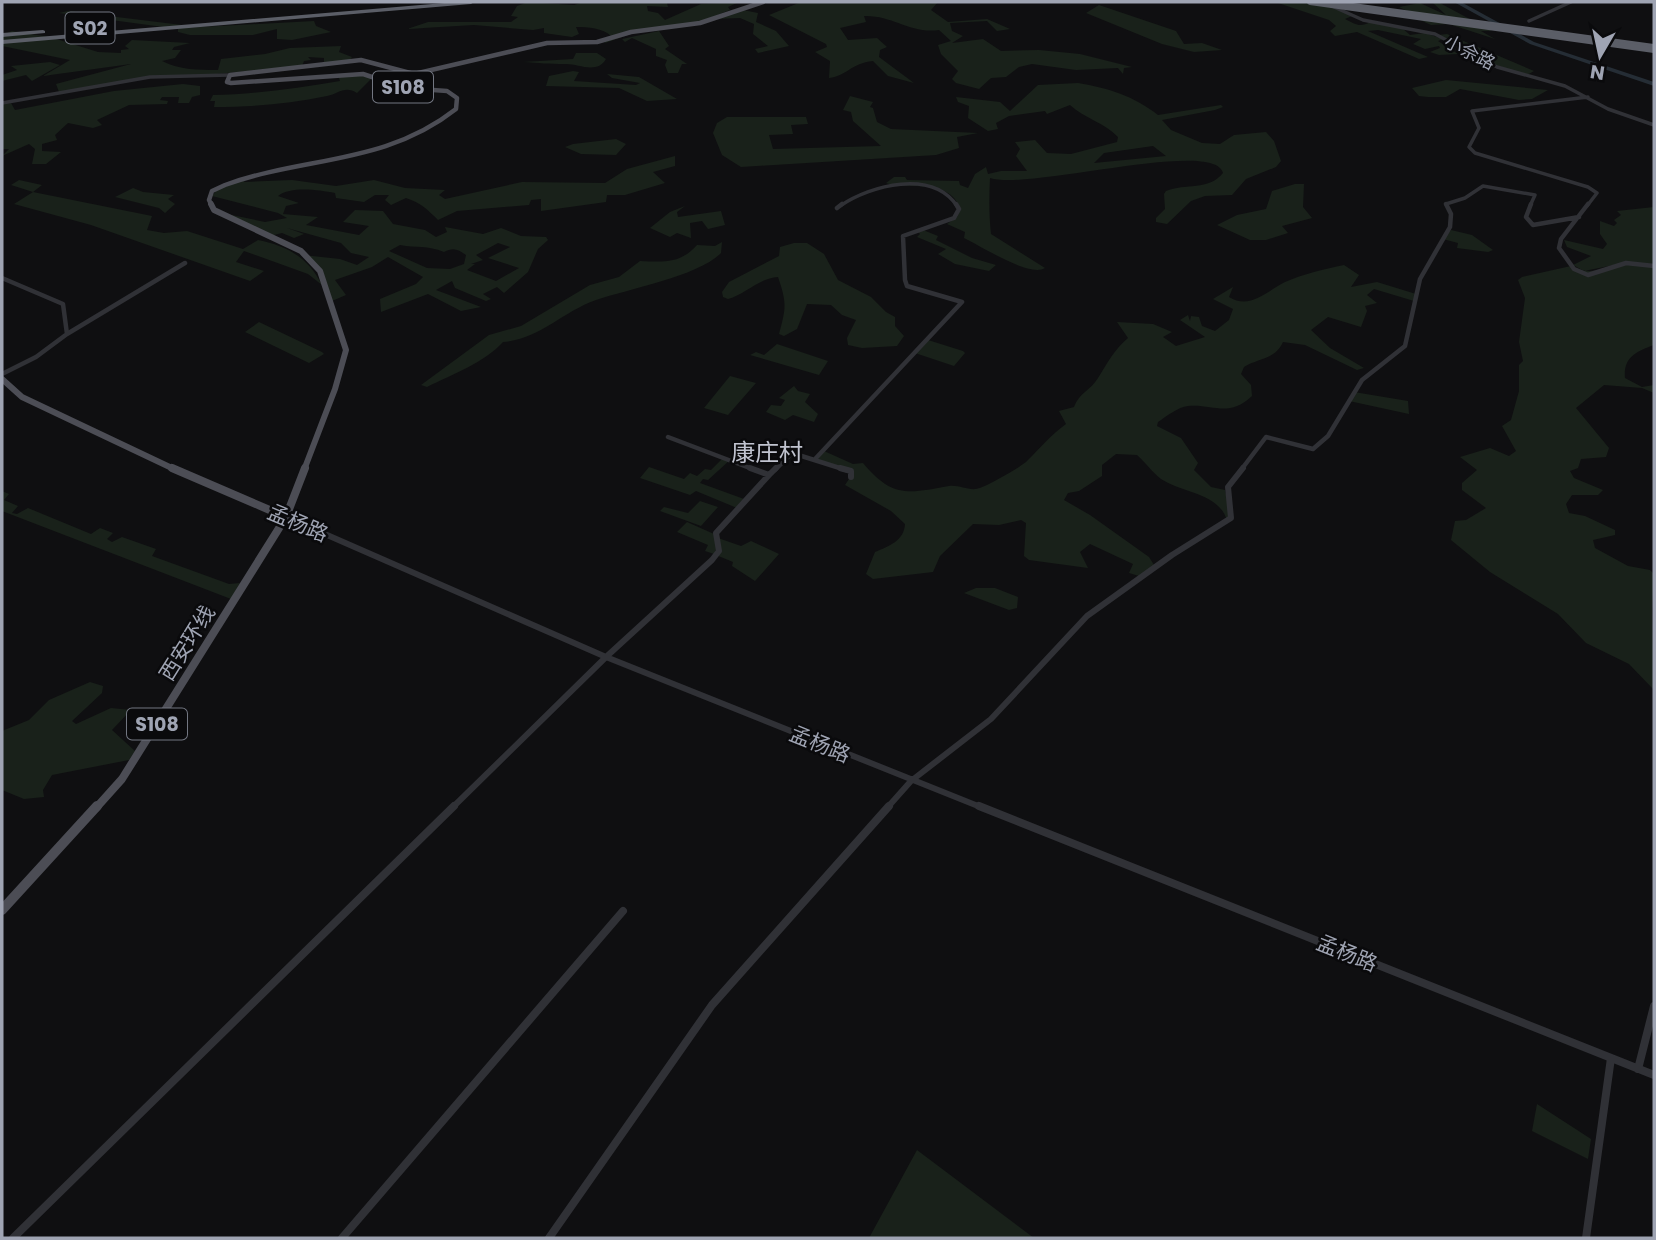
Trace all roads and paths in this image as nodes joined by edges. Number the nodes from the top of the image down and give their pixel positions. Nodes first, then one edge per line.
1 (440, 2) edge
2 (471, 2) edge
3 (763, 2) edge
4 (1310, 2) edge
5 (1323, 2) edge
6 (1336, 2) edge
7 (1571, 2) edge
8 (427, 3) edge
9 (1530, 21) dead end
10 (177, 24) junction
11 (2, 35) edge
12 (2, 42) edge
13 (1654, 48) edge
14 (230, 75) junction
15 (1588, 97) junction
16 (2, 103) edge
17 (1654, 125) edge
18 (837, 208) dead end
19 (1578, 217) junction
20 (185, 263) dead end
21 (1654, 266) edge
22 (2, 278) edge
23 (67, 334) junction
24 (2, 376) edge
25 (668, 437) dead end
26 (816, 458) junction
27 (769, 475) junction
28 (851, 477) dead end
29 (286, 517) junction
30 (606, 657) junction
31 (911, 781) junction
32 (2, 910) edge
33 (623, 911) dead end
34 (1654, 1006) edge
35 (1611, 1058) junction
36 (1638, 1069) junction
37 (1654, 1075) edge
38 (13, 1238) edge
39 (342, 1238) edge
40 (549, 1238) edge
41 (1586, 1238) edge

1 - 8 highway, S02
2 - 10 highway, S02
3 - 14 main road, S108
4 - 13 highway, bridge
5 - 15 street, 小佘路
6 - 13 highway, bridge
7 - 9 street
8 - 10 highway, S02
10 - 11 highway, S02
10 - 12 highway, S02
14 - 16 street
14 - 29 main road, S108
15 - 17 street, 小佘路
15 - 19 street
18 - 26 street
19 - 21 street
19 - 31 street
20 - 23 street
22 - 23 street
23 - 24 street
24 - 29 main road, 孟杨路
25 - 27 street
26 - 27 street
26 - 28 street
27 - 30 street
29 - 30 street, 孟杨路
29 - 32 main road, 西安环线 / S108
30 - 31 street, 孟杨路
30 - 38 street
31 - 35 street, 孟杨路
31 - 40 street
33 - 39 street
34 - 36 street
35 - 36 street, 孟杨路
35 - 41 street
36 - 37 street, 孟杨路

